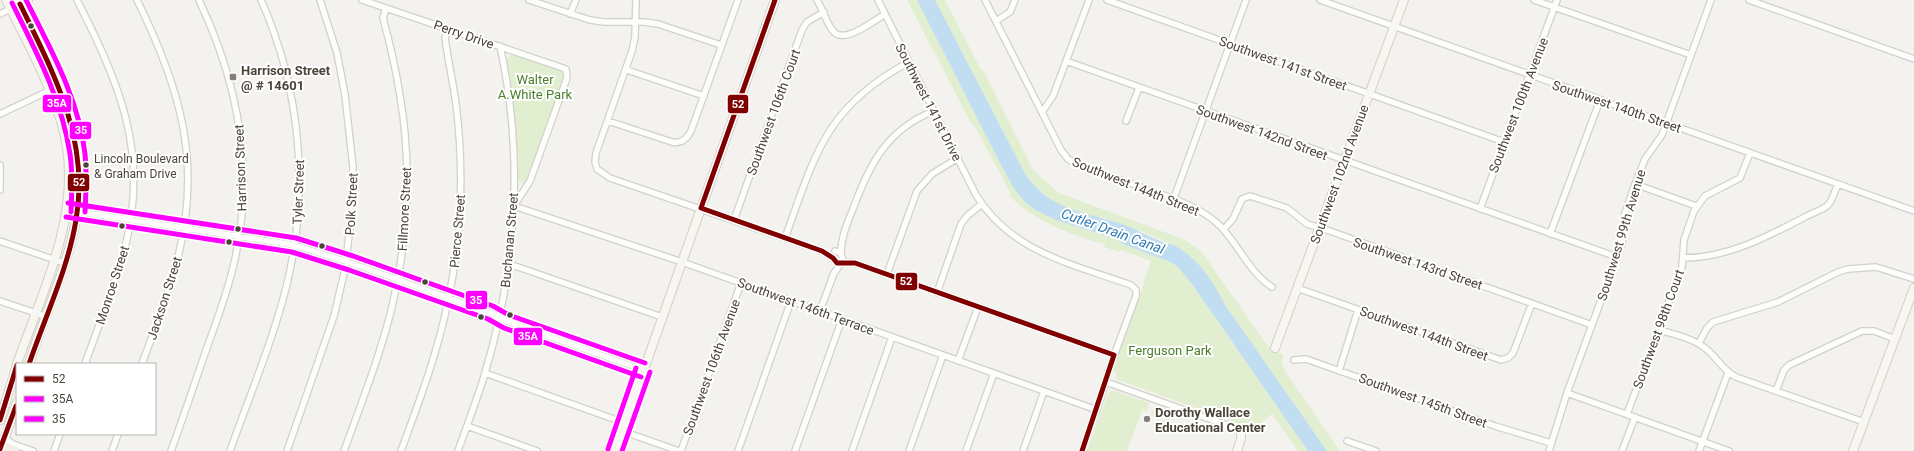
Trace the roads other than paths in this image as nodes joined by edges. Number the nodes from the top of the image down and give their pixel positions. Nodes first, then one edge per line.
1 (6, 0) edge
2 (29, 0) edge
3 (77, 0) edge
4 (137, 0) edge
5 (199, 0) edge
6 (261, 0) edge
7 (320, 0) edge
8 (362, 0) edge
9 (530, 0) edge
10 (576, 0) edge
11 (636, 0) edge
12 (738, 0) edge
13 (775, 0) edge
14 (817, 0) edge
15 (878, 0) edge
16 (985, 0) edge
17 (1015, 0) edge
18 (1089, 0) edge
19 (1107, 0) edge
20 (1246, 0) edge
21 (1404, 0) edge
22 (1534, 0) edge
23 (1557, 0) edge
24 (1711, 0) edge
25 (1749, 0) edge
26 (1323, 1) edge
27 (19, 2) edge
28 (1554, 7) junction
29 (386, 8) junction
30 (11, 9) junction
31 (824, 12) junction
32 (0, 14) edge
33 (570, 14) junction
34 (885, 14) junction
35 (996, 21) junction
36 (636, 22) junction
37 (1394, 26) junction
38 (448, 29) junction
39 (1230, 43) junction
40 (500, 46) junction
41 (721, 46) junction
42 (1691, 55) junction
43 (1914, 59) edge
44 (1066, 61) junction
45 (909, 62) junction
46 (626, 70) junction
47 (1529, 75) junction
48 (59, 86) junction
49 (1139, 88) junction
50 (50, 91) junction
51 (1369, 94) junction
52 (704, 96) junction
53 (1600, 100) junction
54 (934, 111) junction
55 (1205, 111) junction
56 (1042, 112) junction
57 (0, 114) edge
58 (608, 121) junction
59 (1126, 121) dead end
60 (1666, 123) junction
61 (1504, 142) junction
62 (1750, 153) junction
63 (958, 158) junction
64 (1344, 161) junction
65 (0, 166) edge
66 (1635, 184) junction
67 (1838, 184) junction
68 (0, 190) edge
69 (1174, 198) junction
70 (982, 204) junction
71 (514, 206) junction
72 (1696, 206) junction
73 (701, 208) junction
74 (1480, 209) junction
75 (67, 210) junction
76 (1914, 211) edge
77 (78, 212) junction
78 (131, 220) junction
79 (734, 220) junction
80 (184, 228) junction
81 (1224, 229) junction
82 (1320, 229) junction
83 (1550, 234) junction
84 (239, 236) junction
85 (785, 238) junction
86 (842, 239) junction
87 (0, 241) edge
88 (294, 245) junction
89 (834, 251) junction
90 (822, 252) junction
91 (841, 254) junction
92 (1617, 257) junction
93 (1683, 258) junction
94 (834, 259) junction
95 (54, 260) junction
96 (346, 261) junction
97 (682, 262) junction
98 (842, 262) junction
99 (64, 263) junction
100 (855, 263) junction
101 (509, 265) junction
102 (834, 273) junction
103 (887, 274) junction
104 (1914, 279) edge
105 (398, 280) junction
106 (741, 283) junction
107 (1272, 287) dead end
108 (1297, 288) junction
109 (1914, 288) edge
110 (937, 293) junction
111 (449, 298) junction
112 (0, 301) edge
113 (791, 301) junction
114 (1532, 303) junction
115 (978, 307) junction
116 (1358, 310) junction
117 (820, 311) junction
118 (36, 313) junction
119 (46, 316) junction
120 (662, 317) junction
121 (499, 318) junction
122 (842, 319) junction
123 (1592, 325) junction
124 (1658, 330) junction
125 (892, 337) junction
126 (1895, 339) junction
127 (1699, 344) junction
128 (1275, 348) dead end
129 (943, 355) junction
130 (1114, 355) junction
131 (1294, 360) dead end
132 (958, 361) junction
133 (18, 363) edge
134 (29, 363) edge
135 (85, 363) edge
136 (142, 363) edge
137 (16, 368) edge
138 (643, 370) junction
139 (1340, 371) junction
140 (485, 373) junction
141 (994, 373) junction
142 (1728, 373) junction
143 (1106, 382) junction
144 (1044, 391) junction
145 (1776, 391) junction
146 (1567, 393) junction
147 (16, 405) edge
148 (1097, 410) junction
149 (1627, 414) junction
150 (1635, 417) junction
151 (0, 420) edge
152 (1864, 422) junction
153 (466, 426) junction
154 (623, 427) junction
155 (1241, 433) joint
156 (60, 435) edge
157 (118, 435) edge
158 (1347, 441) dead end
159 (1702, 442) junction
160 (1551, 443) junction
161 (2, 445) edge
162 (14, 451) edge
163 (33, 451) edge
164 (54, 451) edge
165 (112, 451) edge
166 (171, 451) edge
167 (230, 451) edge
168 (287, 451) edge
169 (344, 451) edge
170 (401, 451) edge
171 (458, 451) edge
172 (537, 451) edge
173 (615, 451) edge
174 (680, 451) edge
175 (738, 451) edge
176 (795, 451) edge
177 (852, 451) edge
178 (909, 451) edge
179 (966, 451) edge
180 (1023, 451) edge
181 (1082, 451) edge
182 (1237, 451) edge
183 (1376, 451) edge
184 (1549, 451) edge
185 (1622, 451) edge
186 (1699, 451) edge
187 (1729, 451) edge
188 (1853, 451) edge

1 - 30 street
2 - 27 street
3 - 78 street, Monroe Street
4 - 80 street, Jackson Street
5 - 84 street, Harrison Street
6 - 88 street, Tyler Street
7 - 96 street, Polk Street
8 - 29 street, Perry Drive
9 - 33 street
10 - 33 street
11 - 36 street
12 - 41 street
13 - 73 street
14 - 31 street
15 - 34 street, Southwest 141st Drive
16 - 35 street, Southwest 144th Street
17 - 35 street
18 - 44 street
19 - 39 street, Southwest 141st Street
20 - 39 street
21 - 37 street, Southwest 102nd Avenue
22 - 28 street
23 - 28 street, Southwest 100th Avenue
24 - 42 street, Southwest 99th Avenue
25 - 43 street
26 - 37 street, Southwest 140th Street
27 - 30 street
27 - 48 street
28 - 42 street
28 - 47 street, Southwest 100th Avenue
29 - 38 street, Perry Drive
29 - 105 street, Fillmore Street
30 - 32 street
30 - 50 street
31 - 34 street
31 - 79 street, Southwest 106th Court
33 - 36 street
34 - 45 street, Southwest 141st Drive
35 - 56 street, Southwest 144th Street
36 - 41 street
36 - 46 street
37 - 47 street, Southwest 140th Street
37 - 51 street, Southwest 102nd Avenue
38 - 40 street, Perry Drive
38 - 111 street, Pierce Street
39 - 51 street, Southwest 141st Street
39 - 55 street
40 - 71 street, Buchanan Street
40 - 71 street, Perry Drive
41 - 52 street
42 - 60 street, Southwest 99th Avenue
44 - 49 street, Southwest 142nd Street
44 - 56 street
45 - 54 street, Southwest 141st Drive
45 - 85 street
46 - 52 street
46 - 58 street
47 - 53 street, Southwest 140th Street
47 - 61 street, Southwest 100th Avenue
48 - 50 street
48 - 77 street
49 - 55 street, Southwest 142nd Street
49 - 59 street
50 - 57 street
50 - 75 street
51 - 61 street, Southwest 141st Street
51 - 64 street, Southwest 102nd Avenue
52 - 58 street
53 - 60 street, Southwest 140th Street
53 - 83 street
54 - 63 street, Southwest 141st Drive
54 - 86 street
55 - 64 street, Southwest 142nd Street
55 - 69 street
56 - 69 street, Southwest 144th Street
58 - 73 street
60 - 62 street, Southwest 140th Street
60 - 66 street, Southwest 99th Avenue
61 - 74 street, Southwest 100th Avenue
62 - 67 street, Southwest 140th Street
62 - 72 street, Southwest 98th Court
63 - 70 street, Southwest 141st Drive
63 - 103 street
64 - 74 street, Southwest 142nd Street
64 - 82 street, Southwest 102nd Avenue
65 - 68 street
66 - 72 street
66 - 92 street, Southwest 99th Avenue
67 - 76 street, Southwest 140th Street
67 - 93 street
69 - 81 street, Southwest 144th Street
70 - 110 street
70 - 130 street
71 - 97 street, Southwest 146th Terrace
71 - 101 street, Buchanan Street
72 - 93 street, Southwest 98th Court
73 - 79 street
73 - 97 street
74 - 83 street, Southwest 142nd Street
75 - 77 street
75 - 95 street
77 - 78 street
77 - 99 street
78 - 80 street
78 - 135 street, Monroe Street
79 - 85 street
80 - 84 street
80 - 136 street, Jackson Street
81 - 82 street, Southwest 143rd Street
81 - 107 street, Southwest 144th Street
82 - 108 street, Southwest 102nd Avenue
82 - 114 street, Southwest 143rd Street
83 - 92 street, Southwest 142nd Street
84 - 88 street
84 - 166 street, Harrison Street
85 - 90 street
86 - 89 street
86 - 91 street
87 - 95 street
88 - 96 street
88 - 167 street, Tyler Street
89 - 90 street
89 - 91 street
89 - 94 street
90 - 94 street
91 - 98 street
91 - 100 street
92 - 123 street, Southwest 99th Avenue
93 - 124 street, Southwest 98th Court
94 - 98 street
94 - 102 street
95 - 99 street
95 - 118 street
96 - 105 street
96 - 168 street, Polk Street
97 - 106 street, Southwest 146th Terrace
97 - 120 street
98 - 100 street
98 - 102 street
99 - 119 street
100 - 103 street
101 - 120 street
101 - 121 street, Buchanan Street
102 - 117 street
103 - 110 street
104 - 127 street
105 - 111 street
105 - 169 street, Fillmore Street
106 - 113 street, Southwest 146th Terrace
106 - 174 street, Southwest 106th Avenue
108 - 116 street, Southwest 144th Street
108 - 128 street, Southwest 102nd Avenue
109 - 126 street
110 - 115 street
111 - 121 street
111 - 170 street, Pierce Street
112 - 118 street
113 - 117 street, Southwest 146th Terrace
113 - 175 street
114 - 116 street, Southwest 144th Street
114 - 123 street, Southwest 143rd Street
115 - 130 street
115 - 132 street
116 - 139 street
117 - 122 street, Southwest 146th Terrace
118 - 119 street
118 - 133 street
119 - 134 street
120 - 138 street
121 - 138 street
121 - 140 street, Buchanan Street
122 - 125 street, Southwest 146th Terrace
122 - 176 street
123 - 146 street, Southwest 99th Avenue
124 - 127 street
124 - 149 street, Southwest 98th Court
125 - 129 street, Southwest 146th Terrace
125 - 177 street
126 - 145 street
126 - 152 street
127 - 142 street
129 - 132 street, Southwest 146th Terrace
129 - 178 street
130 - 143 street
131 - 139 street, Southwest 145th Street
132 - 141 street, Southwest 146th Terrace
137 - 151 street
138 - 154 street
139 - 160 street, Southwest 145th Street
140 - 153 street, Buchanan Street
140 - 154 street
141 - 144 street, Southwest 146th Terrace
141 - 179 street
142 - 145 street
142 - 159 street
143 - 148 street
143 - 155 street
144 - 148 street, Southwest 146th Terrace
144 - 180 street
145 - 152 street
146 - 149 street
146 - 160 street, Southwest 99th Avenue
147 - 161 street
148 - 181 street
149 - 150 street
150 - 159 street
150 - 185 street
152 - 188 street
153 - 171 street, Buchanan Street
153 - 172 street
154 - 173 street
154 - 174 street
155 - 182 street
156 - 164 street
157 - 165 street
158 - 183 street
159 - 186 street
159 - 187 street
160 - 184 street, Southwest 99th Avenue
161 - 162 main road
161 - 163 street

